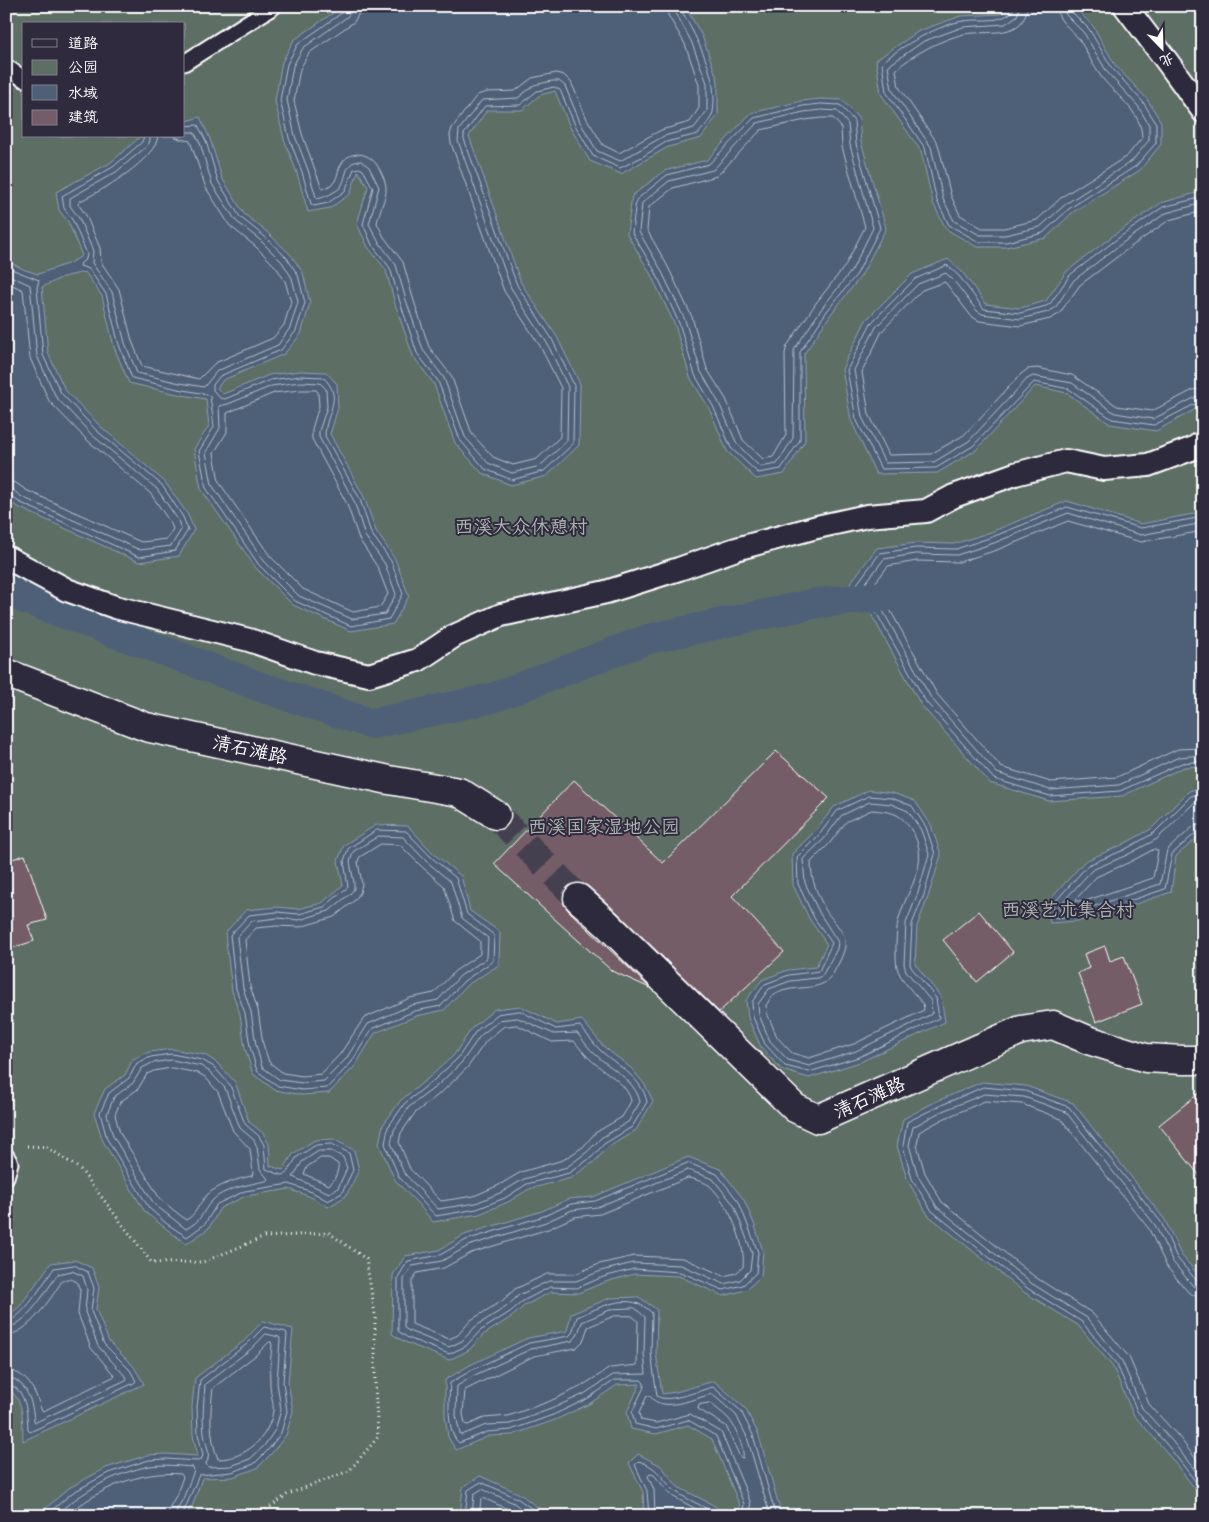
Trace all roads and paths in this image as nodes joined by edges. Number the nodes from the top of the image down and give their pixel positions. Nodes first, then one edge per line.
1 (274, 6) edge
2 (1125, 6) edge
3 (185, 62) edge
4 (6, 67) edge
5 (22, 78) edge
6 (1203, 111) edge
7 (1203, 442) edge
8 (6, 557) edge
9 (6, 673) edge
10 (496, 816) tunnel mouth
11 (578, 898) tunnel mouth
12 (1203, 1060) edge
13 (22, 1145) dead end
14 (6, 1156) edge
15 (6, 1177) edge
16 (258, 1516) edge

1 - 3 lane
2 - 6 street
4 - 5 lane
7 - 8 street
9 - 10 street, 清石滩路
11 - 12 street, 清石滩路
13 - 16 path
14 - 15 lane

